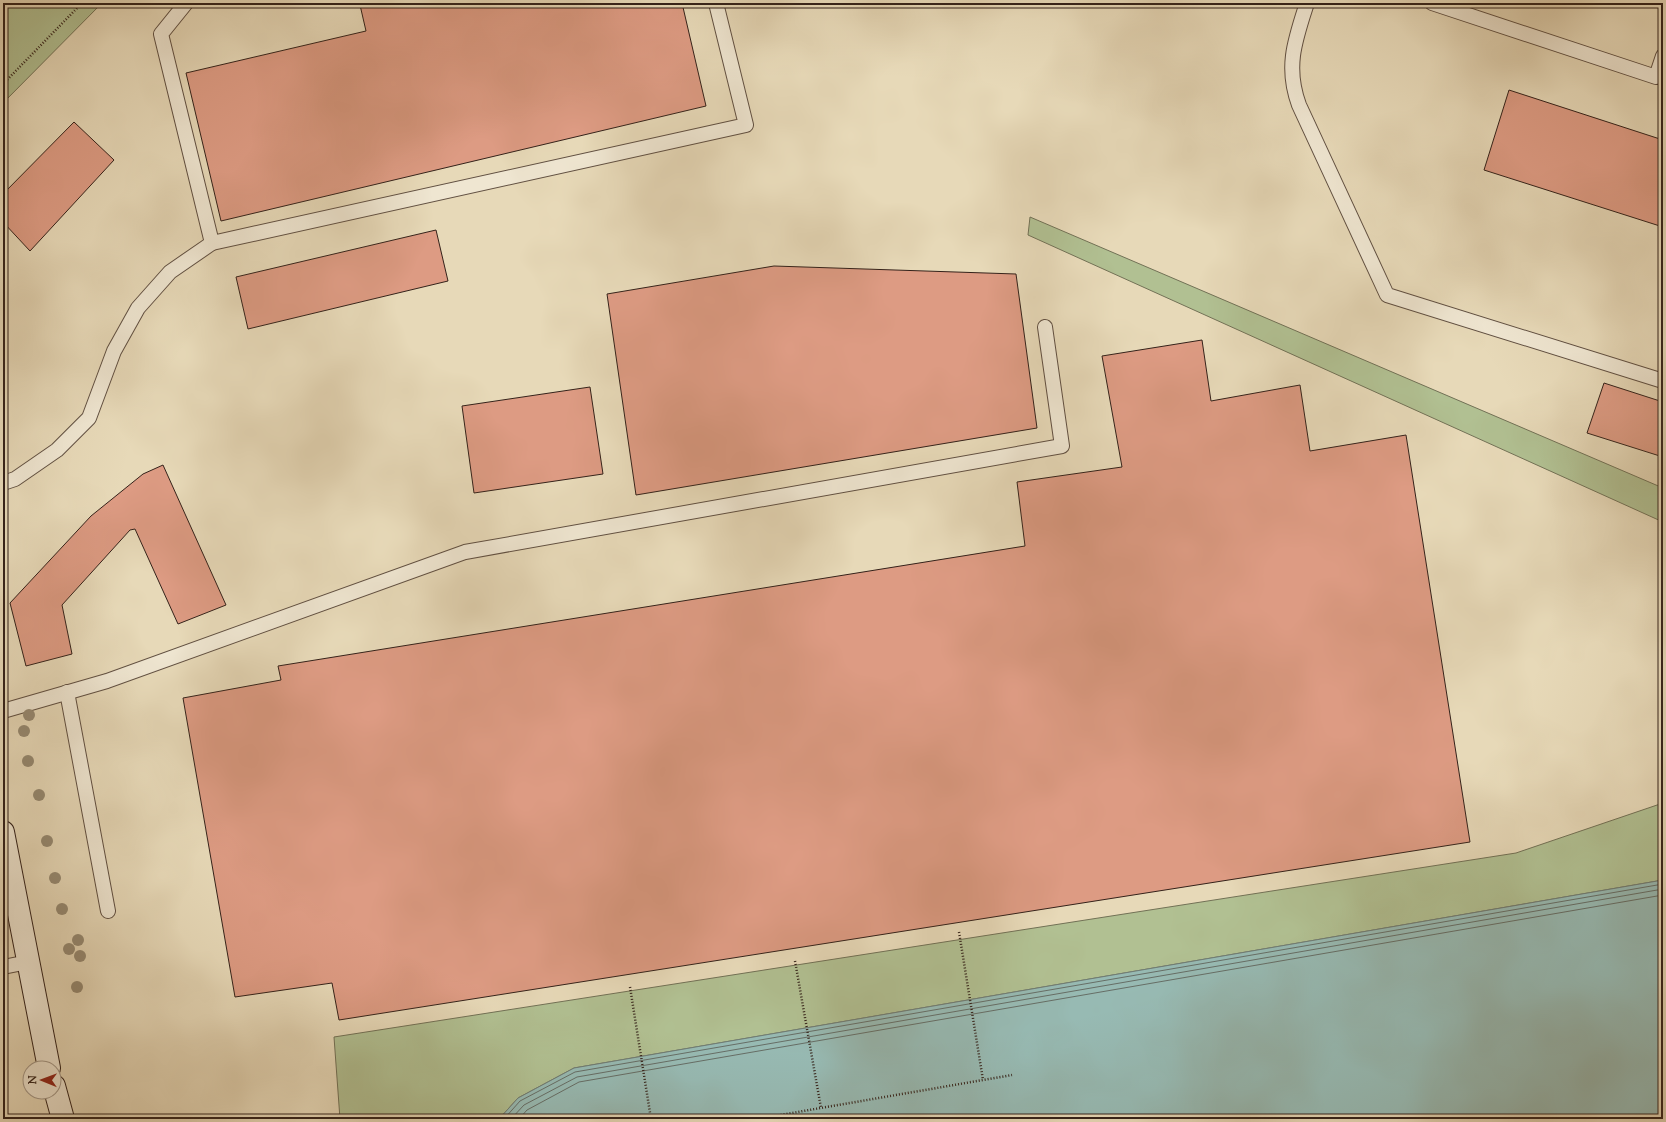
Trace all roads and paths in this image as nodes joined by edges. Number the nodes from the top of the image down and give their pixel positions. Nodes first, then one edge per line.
1 (82, 3) edge
2 (186, 3) edge
3 (716, 3) edge
4 (1307, 3) edge
5 (1432, 3) edge
6 (1663, 56) edge
7 (3, 84) edge
8 (212, 243) junction
9 (1045, 327) dead end
10 (1663, 381) edge
11 (3, 484) edge
12 (67, 692) junction
13 (3, 711) edge
14 (3, 832) edge
15 (108, 911) dead end
16 (959, 932) dead end
17 (796, 961) dead end
18 (28, 962) junction
19 (3, 967) edge
20 (630, 987) dead end
21 (46, 1060) edge
22 (1012, 1075) dead end
23 (983, 1080) junction
24 (47, 1100) edge
25 (58, 1100) edge
26 (821, 1108) junction
27 (48, 1119) edge
28 (63, 1119) edge
29 (651, 1119) edge
30 (758, 1119) edge

1 - 7 path
2 - 8 lane
3 - 8 lane
4 - 10 lane
5 - 6 lane
8 - 11 lane
9 - 12 lane
12 - 13 lane
12 - 15 lane
14 - 18 main road
16 - 23 path
17 - 26 path
18 - 19 lane
18 - 21 main road
20 - 29 path
22 - 23 path
23 - 26 path
24 - 27 main road
25 - 28 main road
26 - 30 path

